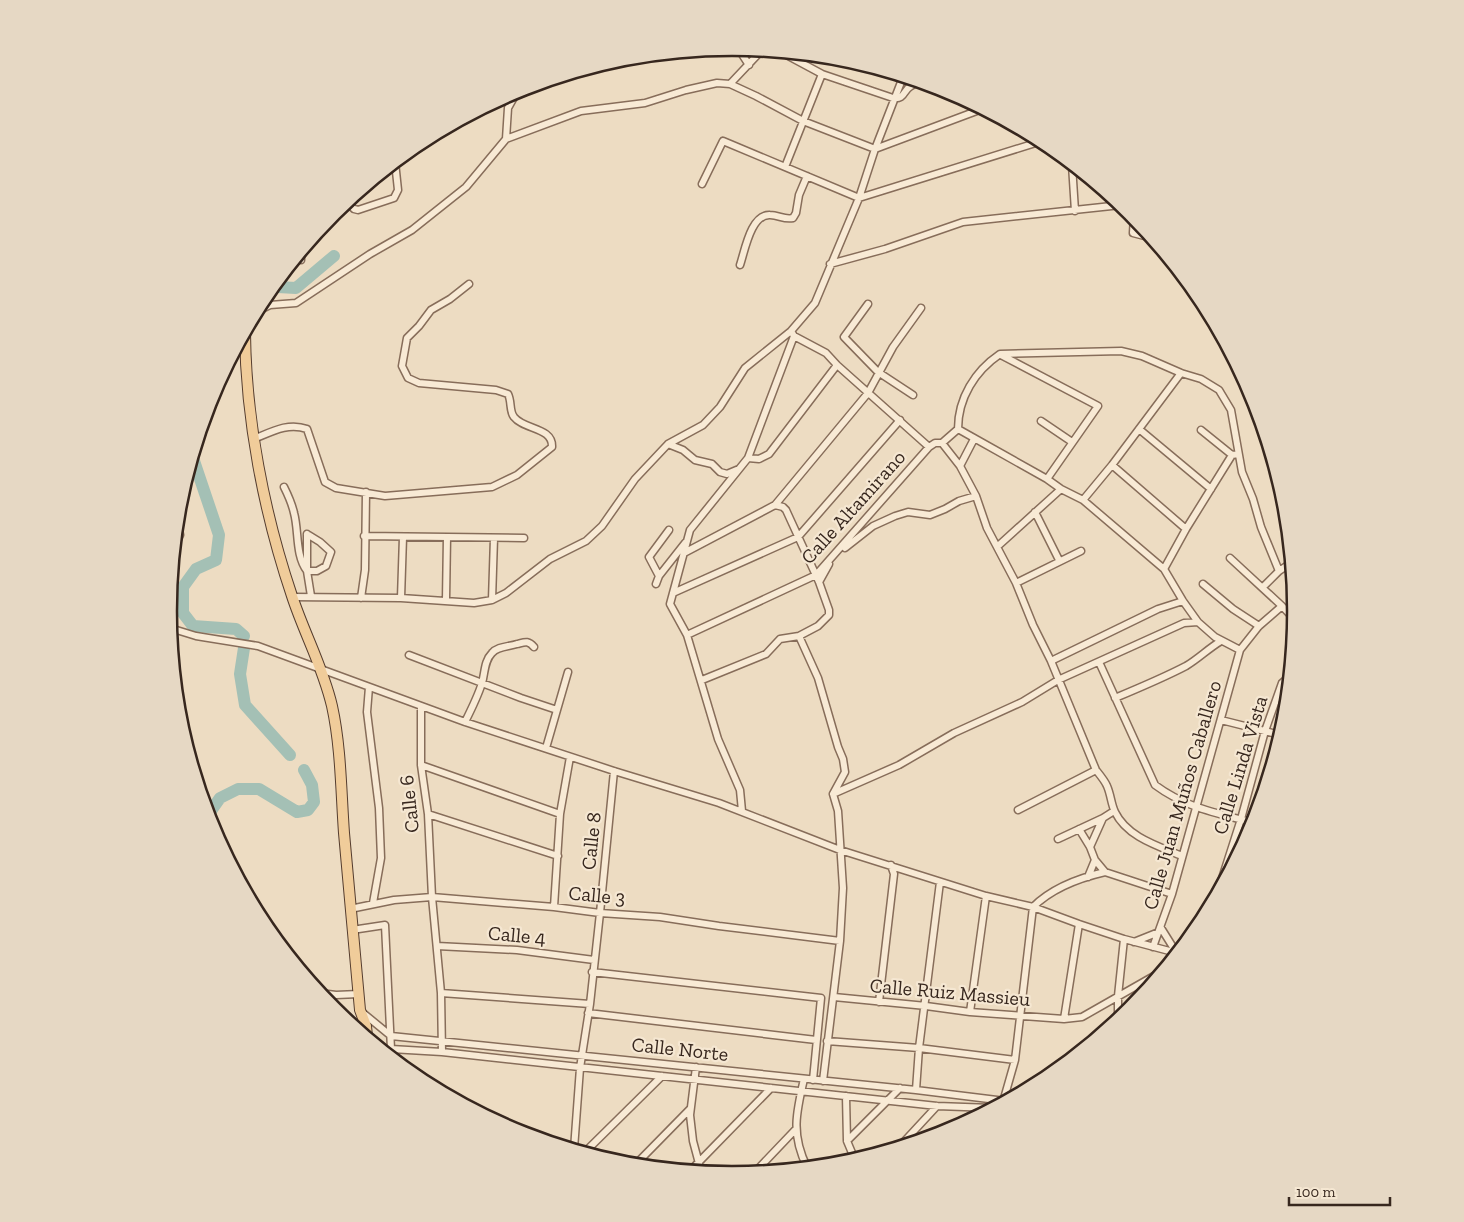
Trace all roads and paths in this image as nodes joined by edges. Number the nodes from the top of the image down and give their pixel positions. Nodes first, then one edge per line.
1 (743, 56) edge
2 (756, 57) edge
3 (796, 60) edge
4 (749, 65) junction
5 (822, 74) junction
6 (900, 83) edge
7 (730, 84) junction
8 (909, 86) edge
9 (893, 98) junction
10 (511, 102) edge
11 (974, 112) edge
12 (803, 121) junction
13 (506, 139) junction
14 (1031, 144) edge
15 (874, 149) junction
16 (785, 167) junction
17 (396, 170) edge
18 (1073, 174) edge
19 (807, 176) junction
20 (702, 184) dead end
21 (859, 198) junction
22 (1111, 206) edge
23 (352, 207) edge
24 (1075, 210) junction
25 (830, 264) junction
26 (740, 265) dead end
27 (469, 284) dead end
28 (868, 304) dead end
29 (270, 305) edge
30 (921, 308) dead end
31 (792, 333) junction
32 (245, 346) edge
33 (1000, 354) junction
34 (837, 366) junction
35 (878, 372) junction
36 (1181, 373) junction
37 (868, 393) junction
38 (913, 395) dead end
39 (900, 420) junction
40 (1041, 421) dead end
41 (958, 429) junction
42 (1139, 429) junction
43 (1201, 430) dead end
44 (254, 439) junction
45 (974, 439) junction
46 (1072, 442) junction
47 (942, 443) junction
48 (668, 444) junction
49 (929, 447) junction
50 (1235, 454) junction
51 (748, 458) junction
52 (1112, 465) junction
53 (960, 466) junction
54 (740, 469) junction
55 (1047, 480) junction
56 (284, 487) dead end
57 (1060, 489) junction
58 (1211, 489) junction
59 (366, 492) junction
60 (976, 496) junction
61 (1083, 500) junction
62 (775, 505) junction
63 (1035, 512) junction
64 (1186, 529) junction
65 (669, 530) dead end
66 (364, 536) junction
67 (403, 537) junction
68 (798, 537) junction
69 (447, 538) junction
70 (494, 538) junction
71 (524, 538) dead end
72 (688, 540) junction
73 (998, 546) junction
74 (1081, 551) dead end
75 (684, 553) junction
76 (1230, 558) dead end
77 (1059, 560) junction
78 (1285, 567) edge
79 (1164, 568) junction
80 (307, 570) junction
81 (1280, 571) junction
82 (659, 576) junction
83 (816, 576) junction
84 (819, 582) junction
85 (1016, 583) junction
86 (656, 584) dead end
87 (1203, 584) dead end
88 (1262, 587) junction
89 (672, 593) junction
90 (311, 596) junction
91 (292, 597) junction
92 (361, 598) junction
93 (401, 598) junction
94 (446, 600) junction
95 (492, 600) junction
96 (1183, 601) junction
97 (1282, 606) junction
98 (1287, 611) edge
99 (1198, 622) junction
100 (1259, 626) junction
101 (178, 630) edge
102 (688, 635) junction
103 (799, 636) junction
104 (1221, 641) junction
105 (534, 647) dead end
106 (1240, 650) junction
107 (409, 655) dead end
108 (1051, 661) junction
109 (1099, 662) junction
110 (321, 668) junction
111 (568, 672) dead end
112 (702, 680) junction
113 (1058, 680) junction
114 (482, 683) junction
115 (1282, 683) edge
116 (369, 687) junction
117 (1115, 698) junction
118 (421, 706) junction
119 (557, 710) junction
120 (1221, 720) junction
121 (465, 722) junction
122 (1265, 731) junction
123 (1273, 733) edge
124 (546, 748) junction
125 (570, 757) junction
126 (421, 765) junction
127 (1096, 770) junction
128 (614, 771) junction
129 (833, 794) junction
130 (1196, 808) junction
131 (1018, 810) dead end
132 (742, 811) junction
133 (1114, 812) junction
134 (428, 814) junction
135 (560, 814) junction
136 (1103, 818) junction
137 (1241, 820) junction
138 (1246, 821) edge
139 (1079, 829) junction
140 (1058, 839) dead end
141 (1090, 847) junction
142 (840, 850) junction
143 (558, 856) junction
144 (1182, 856) junction
145 (1228, 859) edge
146 (1095, 860) junction
147 (891, 865) junction
148 (1105, 872) junction
149 (1088, 877) junction
150 (940, 882) junction
151 (1172, 894) junction
152 (986, 896) junction
153 (432, 897) junction
154 (373, 903) junction
155 (554, 907) junction
156 (1033, 907) junction
157 (350, 909) junction
158 (600, 913) junction
159 (1079, 924) junction
160 (352, 930) junction
161 (1160, 930) junction
162 (1124, 939) junction
163 (840, 941) junction
164 (1134, 942) junction
165 (438, 946) junction
166 (1153, 947) junction
167 (1173, 948) edge
168 (1170, 951) edge
169 (594, 960) junction
170 (592, 972) junction
171 (1145, 981) edge
172 (331, 993) edge
173 (441, 993) junction
174 (359, 994) junction
175 (1118, 996) junction
176 (834, 997) junction
177 (879, 1002) junction
178 (590, 1004) junction
179 (926, 1006) junction
180 (1118, 1009) edge
181 (970, 1012) junction
182 (360, 1013) junction
183 (588, 1013) junction
184 (1020, 1015) junction
185 (1064, 1018) junction
186 (359, 1021) edge
187 (366, 1028) edge
188 (391, 1036) junction
189 (442, 1040) junction
190 (816, 1040) junction
191 (827, 1041) junction
192 (389, 1047) edge
193 (920, 1048) junction
194 (393, 1050) edge
195 (442, 1052) junction
196 (582, 1056) junction
197 (1015, 1060) junction
198 (696, 1067) junction
199 (580, 1068) junction
200 (662, 1076) junction
201 (804, 1079) junction
202 (694, 1080) junction
203 (813, 1080) junction
204 (823, 1081) junction
205 (771, 1088) junction
206 (900, 1088) junction
207 (916, 1090) junction
208 (801, 1092) junction
209 (1006, 1093) edge
210 (846, 1096) junction
211 (886, 1100) junction
212 (994, 1100) edge
213 (937, 1106) junction
214 (690, 1108) junction
215 (980, 1108) edge
216 (795, 1130) junction
217 (909, 1136) edge
218 (847, 1141) junction
219 (574, 1143) edge
220 (590, 1147) edge
221 (852, 1152) edge
222 (642, 1158) edge
223 (804, 1161) edge
224 (698, 1162) junction
225 (695, 1165) edge
226 (699, 1165) edge
227 (761, 1165) edge

1 - 4 street
2 - 4 street
3 - 5 street
4 - 7 street
5 - 9 street
5 - 12 street
6 - 9 street
7 - 12 street
7 - 13 street
8 - 9 street
9 - 15 street
10 - 13 street
11 - 15 street
12 - 15 street
12 - 16 street
13 - 29 street
14 - 21 street
15 - 21 street
16 - 19 street
16 - 20 street
17 - 23 street
18 - 24 street
19 - 21 street
19 - 26 street
21 - 25 street
22 - 24 street
24 - 25 street
25 - 31 street
27 - 59 street
28 - 35 street
30 - 35 street
31 - 34 street
31 - 48 street
31 - 51 street
32 - 44 main road
33 - 36 street
33 - 41 street
33 - 46 street
34 - 37 street
34 - 51 street
35 - 37 street
35 - 38 street
36 - 42 street
36 - 50 street
37 - 39 street
37 - 62 street
39 - 49 street
39 - 68 street
40 - 46 street
41 - 45 street
41 - 47 street
42 - 52 street
42 - 58 street
43 - 50 street
44 - 59 street
44 - 91 main road
45 - 53 street
45 - 55 street
46 - 55 street
47 - 49 street
47 - 53 street
48 - 54 street
48 - 95 street
49 - 83 street, Calle Altamirano
50 - 58 street
50 - 81 street
51 - 54 street
52 - 61 street
52 - 64 street
53 - 60 street
54 - 72 street
55 - 57 street
56 - 80 street
57 - 61 street
57 - 63 street
58 - 64 street
59 - 66 street
60 - 73 street
60 - 84 street
61 - 79 street
62 - 68 street
62 - 75 street
63 - 73 street
63 - 77 street
64 - 79 street
65 - 82 street
66 - 67 street
66 - 92 street
67 - 69 street
67 - 93 street
68 - 83 street
68 - 89 street
69 - 70 street
69 - 94 street
70 - 71 street
70 - 95 street
72 - 75 street
72 - 82 street
73 - 85 street
74 - 77 street
75 - 89 street
76 - 88 street
77 - 85 street
78 - 81 street
79 - 96 street
80 - 80 street
80 - 90 street
81 - 88 street
82 - 86 street
83 - 84 street
83 - 102 street, Calle Altamirano
84 - 103 street
85 - 108 street
87 - 100 street
88 - 97 street
89 - 102 street
90 - 91 street
90 - 92 street
91 - 110 main road
92 - 93 street
93 - 94 street
94 - 95 street
96 - 99 street
96 - 108 street
97 - 98 street
97 - 100 street
99 - 104 street
99 - 109 street
100 - 106 street
101 - 110 street
102 - 112 street
103 - 112 street
103 - 129 street
104 - 106 street
104 - 117 street
105 - 114 street
106 - 120 street, Calle Juan Muños Caballero
107 - 114 street
108 - 113 street
109 - 113 street
109 - 117 street
110 - 116 street
110 - 157 main road
111 - 119 street
112 - 132 street
113 - 127 street
113 - 129 street
114 - 119 street
114 - 121 street
115 - 122 street, Calle Linda Vista
116 - 118 street
116 - 154 street
117 - 130 street
118 - 121 street
118 - 126 street, Calle 6
119 - 124 street
120 - 122 street
120 - 130 street, Calle Juan Muños Caballero
121 - 124 street
122 - 123 street
122 - 137 street, Calle Linda Vista
124 - 125 street
125 - 128 street
125 - 135 street
126 - 134 street, Calle 6
126 - 135 street
127 - 131 street
127 - 133 street
128 - 132 street
128 - 158 street, Calle 8
129 - 142 street
130 - 137 street
130 - 144 street, Calle Juan Muños Caballero
132 - 142 street
133 - 136 street
133 - 144 street
134 - 143 street
134 - 153 street, Calle 6
135 - 143 street
136 - 139 street
136 - 141 street
137 - 138 street
137 - 145 street, Calle Linda Vista
139 - 140 street
139 - 141 street
141 - 146 street
142 - 147 street
142 - 163 street
143 - 155 street
144 - 151 street, Calle Juan Muños Caballero
146 - 148 street
146 - 149 street
147 - 150 street
147 - 177 street
148 - 149 street
148 - 151 street
149 - 156 street
150 - 152 street
150 - 179 street
151 - 161 street, Calle Juan Muños Caballero
152 - 156 street
152 - 181 street
153 - 154 street, Calle 3
153 - 155 street, Calle 3
153 - 165 street, Calle 6
154 - 157 street, Calle 3
155 - 158 street, Calle 3
156 - 159 street
156 - 184 street
157 - 160 main road
158 - 163 street, Calle 3
158 - 169 street, Calle 8
159 - 162 street
159 - 185 street
160 - 174 main road
160 - 188 street
161 - 164 street
161 - 166 street, Calle Juan Muños Caballero
161 - 167 street
162 - 164 street
162 - 175 street
163 - 176 street
164 - 166 street
165 - 169 street, Calle 4
165 - 173 street, Calle 6
166 - 168 street
169 - 170 street, Calle 8
170 - 178 street, Calle 8
170 - 190 street
171 - 175 street, Calle Ruiz Massieu
172 - 174 street
173 - 178 street
173 - 189 street, Calle 6
174 - 182 main road
175 - 180 street
175 - 185 street, Calle Ruiz Massieu
176 - 177 street, Calle Ruiz Massieu
176 - 191 street
177 - 179 street, Calle Ruiz Massieu
178 - 183 street, Calle 8
179 - 181 street, Calle Ruiz Massieu
179 - 193 street
181 - 184 street, Calle Ruiz Massieu
182 - 186 main road
182 - 187 main road
182 - 188 street
183 - 190 street
183 - 196 street, Calle 8
184 - 185 street, Calle Ruiz Massieu
184 - 197 street
188 - 189 street, Calle Norte
188 - 192 street
189 - 195 street, Calle 6
189 - 196 street, Calle Norte
190 - 203 street
191 - 193 street
191 - 204 street
193 - 197 street
193 - 207 street
194 - 195 street, Calle Norte
195 - 199 street, Calle Norte
196 - 198 street, Calle Norte
196 - 199 street, Calle 8
197 - 209 street
198 - 201 street, Calle Norte
198 - 202 street
199 - 200 street, Calle Norte
199 - 219 street, Calle 8
200 - 202 street, Calle Norte
200 - 220 street
201 - 203 street, Calle Norte
201 - 208 street
202 - 205 street, Calle Norte
202 - 214 street
203 - 204 street, Calle Norte
204 - 206 street, Calle Norte
205 - 208 street, Calle Norte
205 - 224 street
206 - 207 street, Calle Norte
206 - 211 street
207 - 212 street, Calle Norte
208 - 210 street, Calle Norte
208 - 216 street
210 - 211 street, Calle Norte
210 - 218 street
211 - 213 street, Calle Norte
211 - 218 street
213 - 215 street, Calle Norte
213 - 217 street
214 - 222 street
214 - 224 street
216 - 223 street
216 - 227 street
218 - 221 street
224 - 225 street
224 - 226 street

